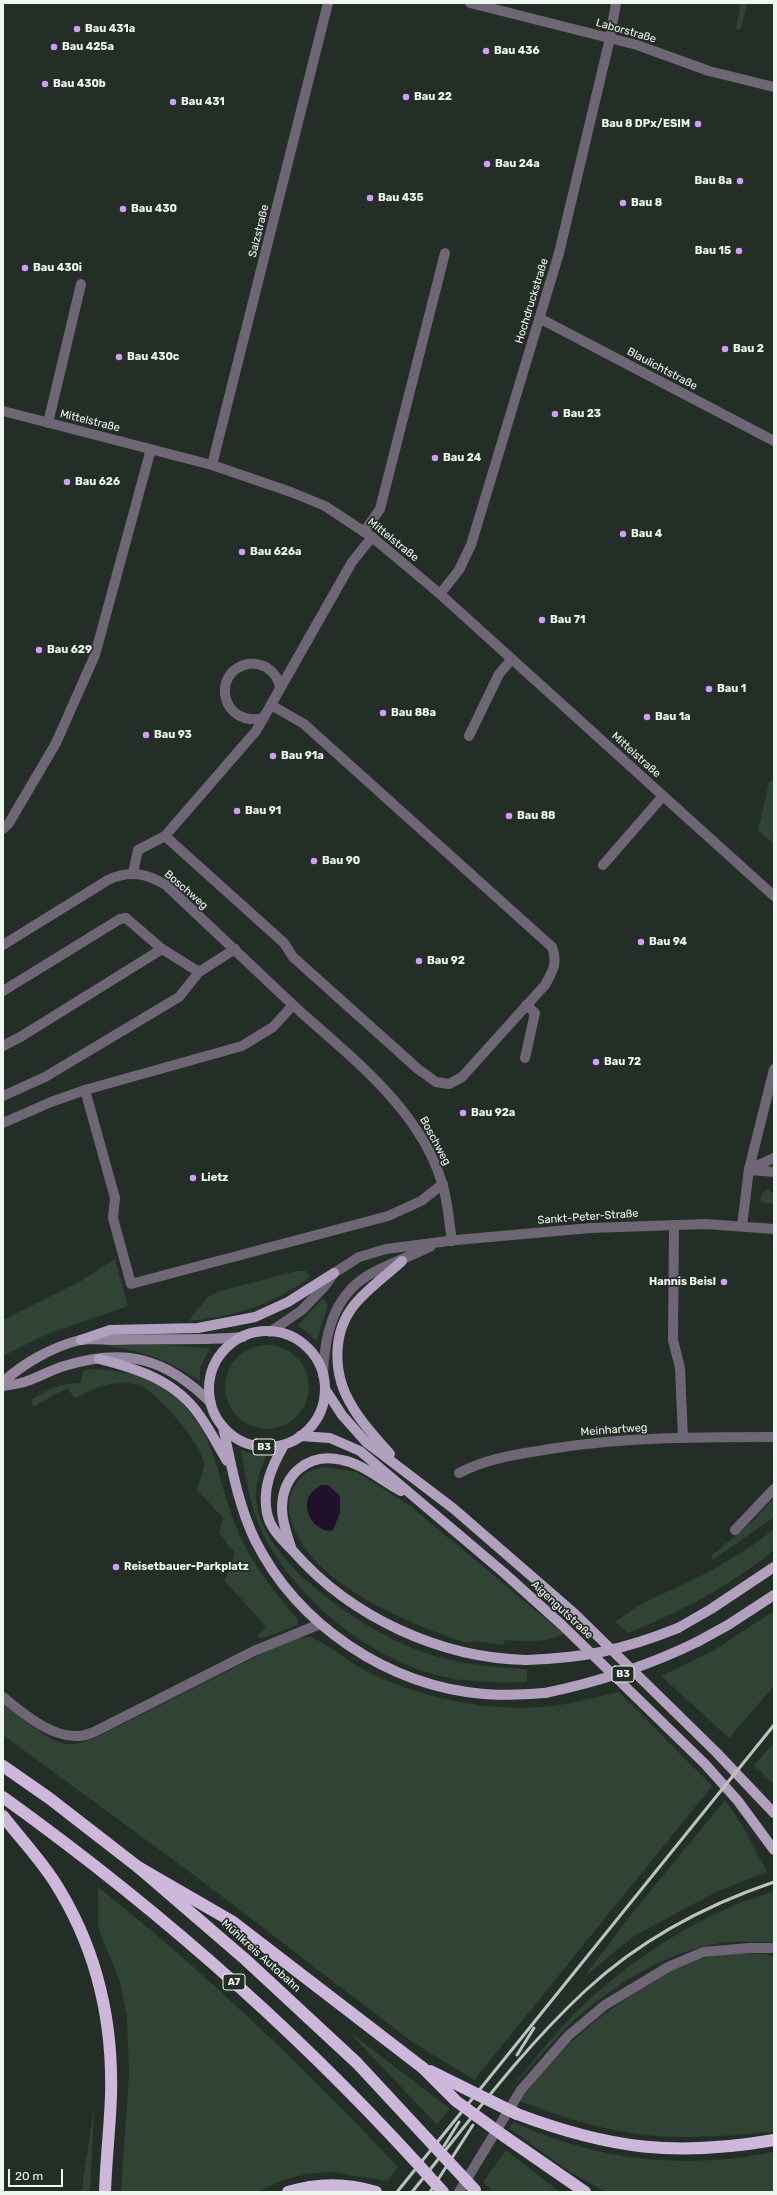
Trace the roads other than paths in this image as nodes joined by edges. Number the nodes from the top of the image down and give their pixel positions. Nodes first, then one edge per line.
1 (328, 3) edge
2 (470, 3) edge
3 (616, 3) edge
4 (610, 38) junction
5 (774, 88) edge
6 (445, 253) dead end
7 (81, 284) dead end
8 (539, 318) junction
9 (3, 411) edge
10 (48, 422) junction
11 (774, 441) edge
12 (151, 449) junction
13 (212, 465) junction
14 (368, 534) junction
15 (440, 594) junction
16 (512, 659) junction
17 (280, 689) junction
18 (271, 705) junction
19 (264, 718) junction
20 (470, 736) dead end
21 (663, 796) junction
22 (3, 829) edge
23 (165, 836) junction
24 (603, 865) dead end
25 (132, 873) junction
26 (774, 896) edge
27 (3, 945) edge
28 (162, 949) junction
29 (235, 949) junction
30 (199, 972) junction
31 (3, 991) edge
32 (293, 1005) junction
33 (526, 1005) junction
34 (3, 1046) edge
35 (525, 1058) dead end
36 (774, 1069) edge
37 (86, 1090) junction
38 (3, 1096) edge
39 (3, 1123) edge
40 (774, 1158) edge
41 (749, 1170) junction
42 (774, 1172) edge
43 (443, 1184) junction
44 (674, 1225) junction
45 (742, 1226) junction
46 (774, 1228) edge
47 (452, 1241) junction
48 (437, 1244) junction
49 (402, 1261) junction
50 (334, 1273) junction
51 (270, 1332) junction
52 (243, 1337) junction
53 (81, 1340) junction
54 (99, 1359) junction
55 (323, 1376) junction
56 (3, 1382) edge
57 (3, 1386) edge
58 (325, 1389) junction
59 (211, 1403) junction
60 (222, 1426) junction
61 (300, 1436) junction
62 (774, 1437) edge
63 (683, 1438) junction
64 (284, 1445) junction
65 (400, 1465) junction
66 (232, 1468) junction
67 (459, 1473) dead end
68 (774, 1489) edge
69 (412, 1496) junction
70 (735, 1530) dead end
71 (292, 1550) junction
72 (774, 1567) edge
73 (774, 1595) edge
74 (320, 1624) junction
75 (3, 1697) edge
76 (3, 1766) edge
77 (3, 1797) edge
78 (774, 1813) edge
79 (3, 1816) edge
80 (774, 1850) edge
81 (138, 1867) junction
82 (774, 1948) edge
83 (423, 2068) junction
84 (774, 2140) edge
85 (476, 2191) edge
86 (105, 2192) edge
87 (288, 2192) edge
88 (376, 2192) edge
89 (443, 2192) edge
90 (459, 2192) edge
91 (585, 2192) edge

1 - 13 street, Salzstraße
2 - 4 street, Laborstraße
3 - 4 street, Hochdruckstraße
4 - 5 street, Laborstraße
4 - 8 street, Hochdruckstraße
6 - 14 street
7 - 10 street
8 - 11 street, Blaulichtstraße
8 - 15 street, Hochdruckstraße
9 - 10 street, Mittelstraße
10 - 12 street, Mittelstraße
12 - 13 street, Mittelstraße
12 - 22 street
13 - 14 street, Mittelstraße
14 - 15 street, Mittelstraße
14 - 17 street
15 - 16 street, Mittelstraße
16 - 20 street
16 - 21 street, Mittelstraße
17 - 18 street
17 - 19 street
18 - 19 street
18 - 33 street
19 - 23 street
21 - 24 street
21 - 26 street, Mittelstraße
23 - 25 street
23 - 33 street
25 - 27 street, Boschweg
25 - 29 street, Boschweg
28 - 30 street
28 - 31 street
28 - 34 street
29 - 30 street
29 - 32 street, Boschweg
30 - 38 street
32 - 37 street
32 - 43 street, Boschweg
33 - 35 street
36 - 41 street
37 - 39 street
37 - 43 street
40 - 41 street
41 - 42 street
41 - 45 street
43 - 47 street, Boschweg
44 - 45 street, Sankt-Peter-Straße
44 - 47 street, Sankt-Peter-Straße
44 - 63 street
45 - 46 street, Sankt-Peter-Straße
47 - 48 street, Sankt-Peter-Straße
48 - 49 street
48 - 50 street
49 - 55 street
49 - 65 main road
50 - 51 street
50 - 53 main road
51 - 52 main road, B3
51 - 55 main road, B3
52 - 53 main road
52 - 59 main road, B3
53 - 56 main road
54 - 57 main road
54 - 59 main road
54 - 66 main road, B3
55 - 58 main road, B3
58 - 61 main road, B3
58 - 65 main road
59 - 60 main road, B3
60 - 64 main road, B3
60 - 66 main road, B3
61 - 64 main road, B3
61 - 69 main road, Aigengutstraße
62 - 63 street, Meinhartweg
63 - 67 street, Meinhartweg
64 - 71 main road, B3
65 - 78 main road, Aigengutstraße
66 - 74 main road, B3
68 - 70 street
69 - 71 main road
69 - 80 main road, Aigengutstraße
71 - 72 main road, B3, bridge
73 - 74 main road, B3, bridge
74 - 75 street
76 - 81 highway, Mühlkreis Autobahn / A7
77 - 89 highway, A7, bridge
79 - 86 highway
81 - 83 highway, bridge
81 - 85 highway, Mühlkreis Autobahn / A7, bridge
82 - 90 street
83 - 84 highway, bridge
83 - 91 highway, bridge
87 - 88 highway

